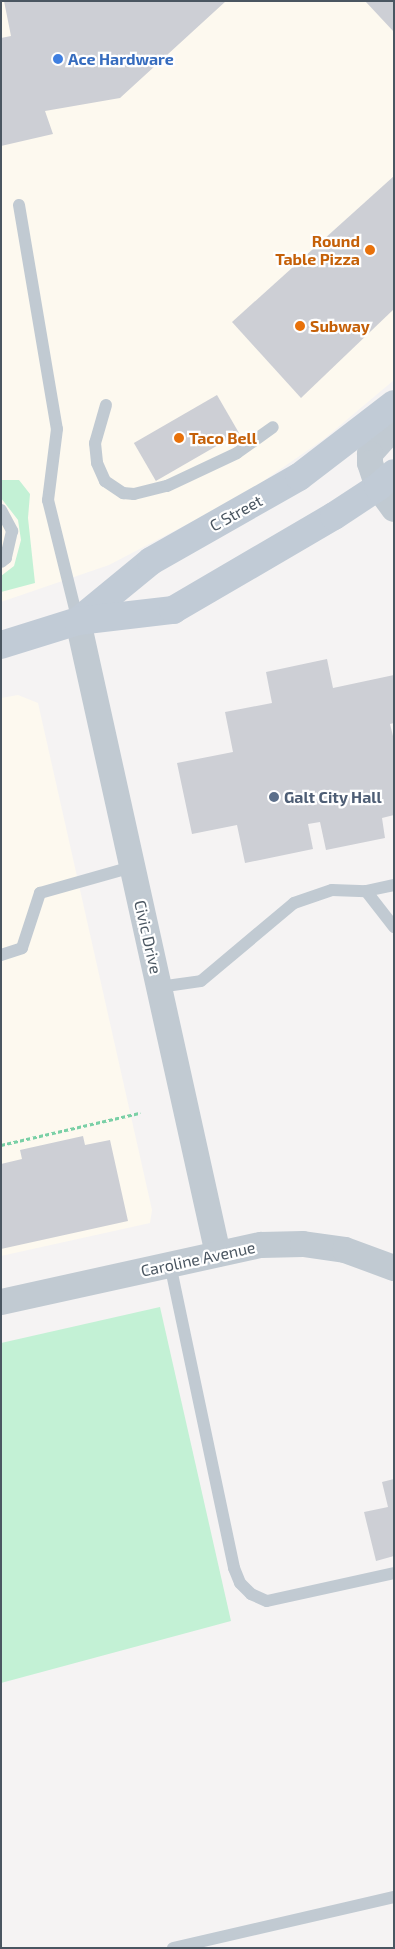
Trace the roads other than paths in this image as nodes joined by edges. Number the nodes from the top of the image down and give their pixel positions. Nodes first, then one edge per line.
1 (19, 205) dead end
2 (394, 404) edge
3 (106, 405) dead end
4 (273, 427) dead end
5 (394, 427) edge
6 (386, 480) edge
7 (394, 509) edge
8 (1, 510) edge
9 (1, 562) edge
10 (78, 621) junction
11 (1, 645) edge
12 (132, 867) junction
13 (394, 885) edge
14 (366, 891) junction
15 (394, 927) edge
16 (1, 955) edge
17 (159, 987) junction
18 (218, 1254) junction
19 (170, 1264) junction
20 (394, 1268) edge
21 (1, 1302) edge
22 (394, 1573) edge
23 (394, 1897) edge
24 (173, 1948) edge

1 - 10 lane
2 - 10 street, C Street
3 - 4 lane
5 - 6 street
6 - 7 street
6 - 10 street, C Street
8 - 9 lane
10 - 11 street, C Street
10 - 12 street, Civic Drive
12 - 16 lane
12 - 17 street, Civic Drive
13 - 14 lane
14 - 15 lane
14 - 17 lane
17 - 18 street, Civic Drive
18 - 19 street, Caroline Avenue
18 - 20 street, Caroline Avenue
19 - 21 street, Caroline Avenue
19 - 22 lane
23 - 24 lane

